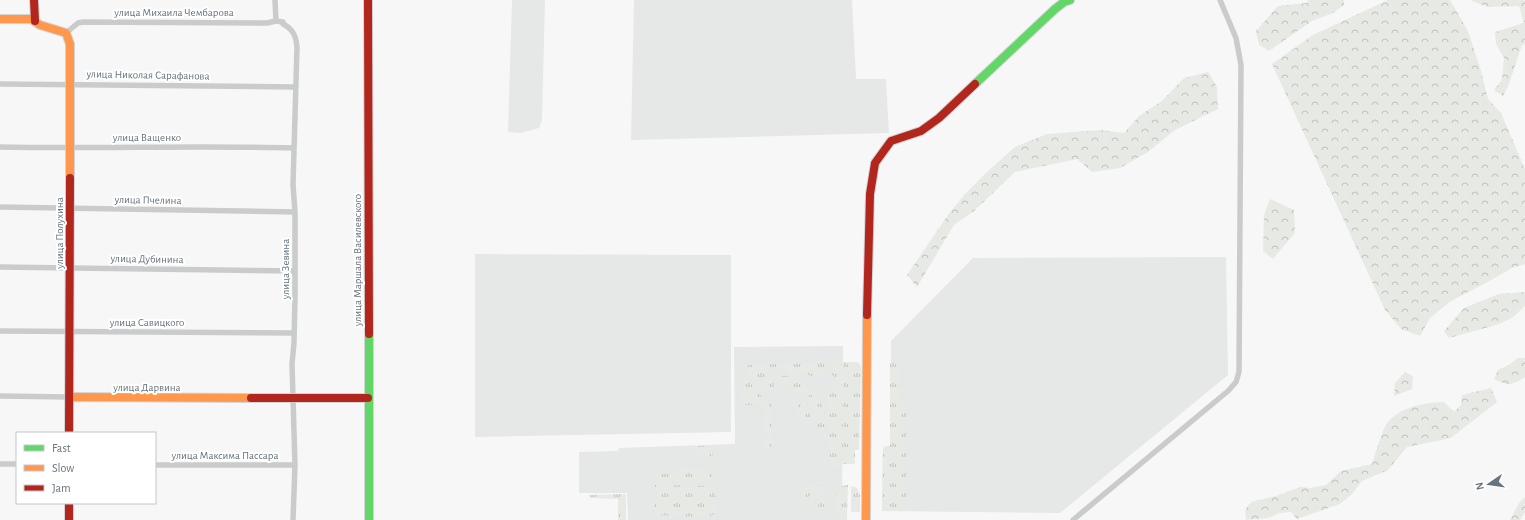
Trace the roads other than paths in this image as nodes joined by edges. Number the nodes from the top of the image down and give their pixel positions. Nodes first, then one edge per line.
1 (34, 0) edge
2 (275, 0) edge
3 (368, 0) edge
4 (1070, 0) edge
5 (1220, 0) edge
6 (0, 19) edge
7 (35, 21) junction
8 (276, 21) junction
9 (284, 24) joint
10 (66, 34) junction
11 (0, 84) edge
12 (70, 84) junction
13 (296, 87) junction
14 (0, 147) edge
15 (70, 148) junction
16 (294, 148) junction
17 (0, 207) edge
18 (70, 208) junction
19 (295, 212) junction
20 (0, 267) edge
21 (70, 267) junction
22 (294, 271) junction
23 (0, 331) edge
24 (70, 331) junction
25 (294, 333) junction
26 (0, 396) edge
27 (69, 397) junction
28 (294, 398) junction
29 (368, 398) junction
30 (69, 432) edge
31 (0, 464) edge
32 (16, 464) edge
33 (156, 465) edge
34 (295, 465) junction
35 (69, 504) edge
36 (69, 520) edge
37 (293, 520) edge
38 (369, 520) edge
39 (866, 520) edge
40 (1073, 520) edge

1 - 7 main road
2 - 8 street
3 - 29 main road, улица Маршала Василевского
4 - 39 main road
5 - 40 street
6 - 7 main road
7 - 10 main road
8 - 9 street, улица Михаила Чембарова
8 - 10 street, улица Михаила Чембарова
9 - 13 street, улица Зевина
10 - 12 main road, улица Полухина
11 - 12 street, улица Николая Сарафанова
12 - 13 street, улица Николая Сарафанова
12 - 15 main road, улица Полухина
13 - 16 street, улица Зевина
14 - 15 street, улица Ващенко
15 - 16 street, улица Ващенко
15 - 18 main road, улица Полухина
16 - 19 street, улица Зевина
17 - 18 street, улица Пчелина
18 - 19 street, улица Пчелина
18 - 21 main road, улица Полухина
19 - 22 street, улица Зевина
20 - 21 street, улица Дубинина
21 - 22 street, улица Дубинина
21 - 24 main road, улица Полухина
22 - 25 street, улица Зевина
23 - 24 street, улица Савицкого
24 - 25 street, улица Савицкого
24 - 27 main road, улица Полухина
25 - 28 street, улица Зевина
26 - 27 street, улица Дарвина
27 - 28 main road, улица Дарвина
27 - 30 main road, улица Полухина
28 - 29 main road, улица Дарвина
28 - 34 street, улица Зевина
29 - 38 main road, улица Маршала Василевского
31 - 32 street
33 - 34 street, улица Максима Пассара
34 - 37 street, улица Зевина
35 - 36 main road

